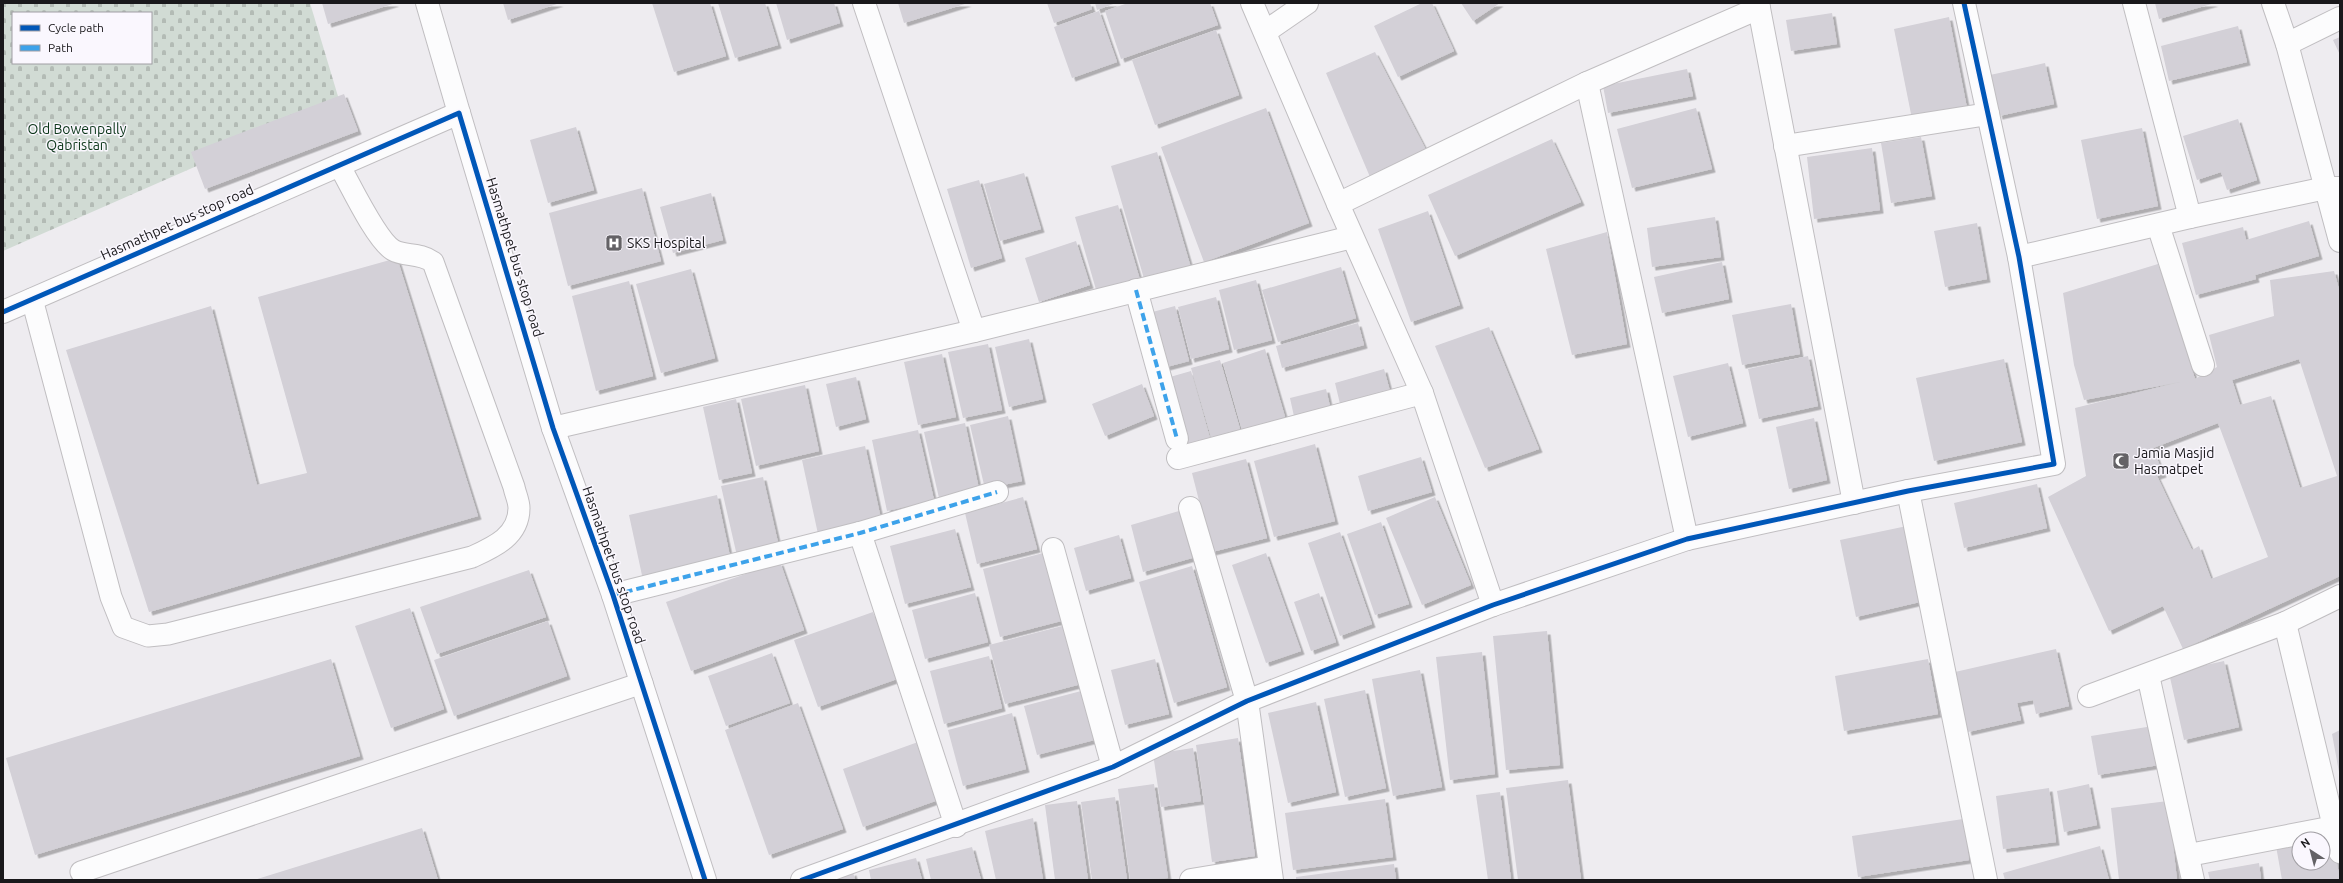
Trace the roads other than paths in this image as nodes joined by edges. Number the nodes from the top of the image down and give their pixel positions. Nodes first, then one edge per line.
1 (427, 3) edge
2 (864, 3) edge
3 (1252, 3) edge
4 (1307, 3) edge
5 (1964, 3) edge
6 (2134, 3) edge
7 (2273, 3) edge
8 (1758, 5) edge
9 (2340, 18) edge
10 (1264, 32) junction
11 (2287, 44) junction
12 (1586, 83) junction
13 (459, 113) junction
14 (1988, 114) junction
15 (1785, 146) junction
16 (339, 165) junction
17 (2333, 188) edge
18 (1338, 204) junction
19 (2190, 217) junction
20 (2158, 225) junction
21 (1352, 237) junction
22 (2340, 241) edge
23 (2019, 257) junction
24 (1136, 290) junction
25 (32, 299) junction
26 (3, 312) edge
27 (974, 331) junction
28 (2203, 365) dead end
29 (1422, 393) junction
30 (553, 428) junction
31 (1908, 491) junction
32 (997, 492) dead end
33 (1854, 503) junction
34 (1190, 508) dead end
35 (860, 533) junction
36 (1687, 539) junction
37 (1053, 548) dead end
38 (613, 595) junction
39 (2340, 596) edge
40 (1493, 605) junction
41 (2285, 623) junction
42 (2148, 675) junction
43 (642, 683) junction
44 (2089, 696) dead end
45 (1247, 701) junction
46 (1113, 767) junction
47 (2337, 825) edge
48 (956, 826) junction
49 (2340, 852) edge
50 (2189, 855) junction
51 (81, 872) dead end
52 (1271, 873) edge
53 (705, 880) edge
54 (802, 880) edge
55 (1191, 880) edge
56 (1986, 880) edge
57 (2193, 880) edge

1 - 13 street
2 - 27 street
3 - 10 street
4 - 10 street
5 - 14 street
6 - 19 street
7 - 11 street
8 - 12 street
8 - 15 street
9 - 11 street
10 - 18 street
11 - 17 street
12 - 18 street
12 - 36 street
13 - 16 street, Hasmathpet bus stop road
13 - 30 street, Hasmathpet bus stop road
14 - 15 street
14 - 23 street
15 - 33 street
16 - 25 street, Hasmathpet bus stop road
16 - 25 lane
17 - 19 street
17 - 22 street
18 - 21 street
19 - 20 street
20 - 23 street
20 - 28 street
21 - 24 street
21 - 29 street
23 - 31 street
24 - 27 street
24 - 29 street
25 - 26 street, Hasmathpet bus stop road
27 - 30 street
29 - 40 street
30 - 38 street, Hasmathpet bus stop road
31 - 33 street
31 - 56 street
32 - 35 street
33 - 36 street
34 - 45 street
35 - 38 street
35 - 48 street
36 - 40 street
37 - 46 street
38 - 43 street, Hasmathpet bus stop road
39 - 41 street
40 - 45 street
41 - 42 street
41 - 47 street
42 - 44 street
42 - 50 street
43 - 51 lane
43 - 53 street, Hasmathpet bus stop road
45 - 46 street
45 - 52 street
46 - 48 street
47 - 49 street
47 - 50 street
48 - 54 street
50 - 57 street
52 - 55 street

